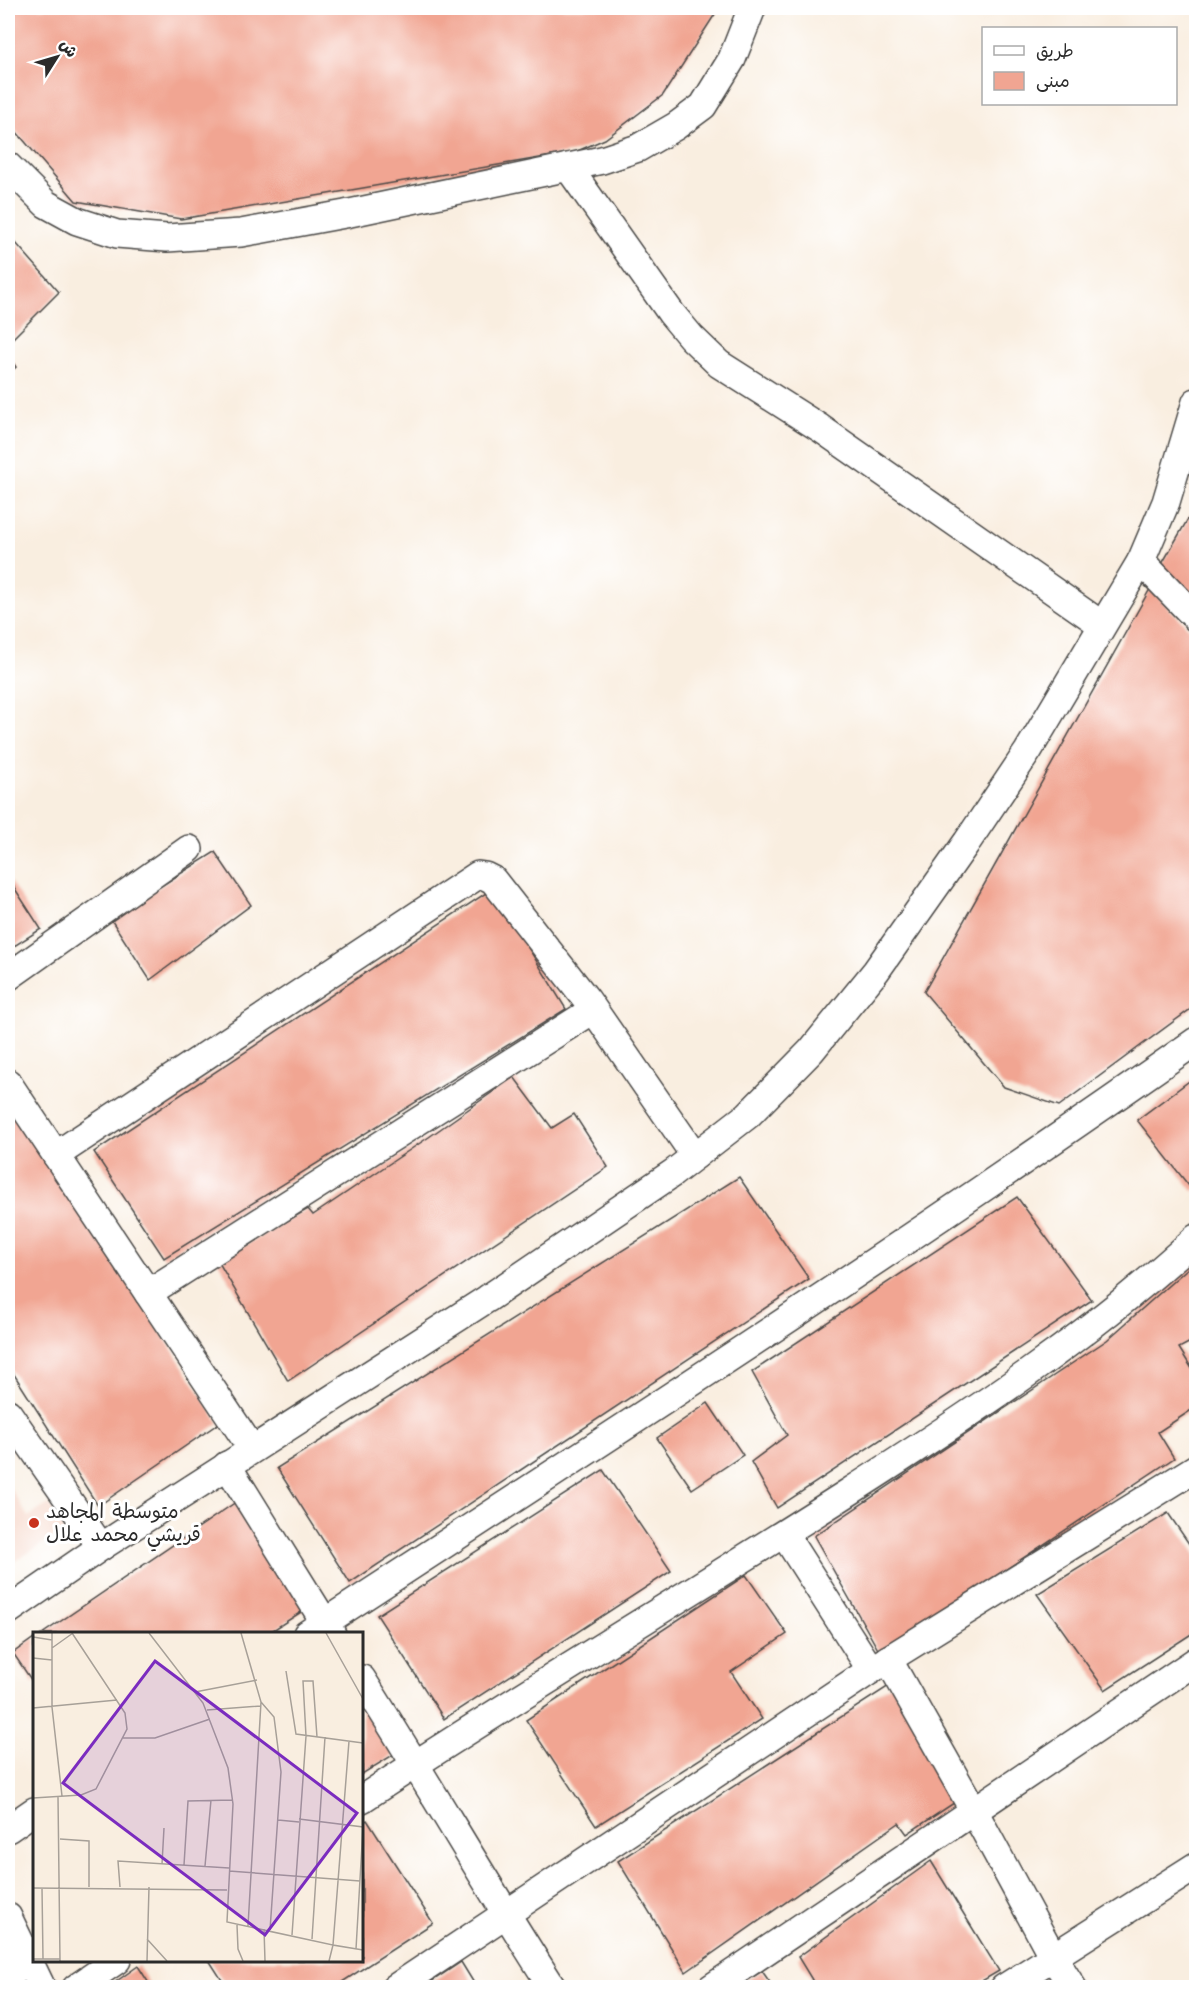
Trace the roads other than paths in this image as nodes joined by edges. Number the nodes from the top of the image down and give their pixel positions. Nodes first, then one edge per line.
1 (752, 8) edge
2 (8, 166) edge
3 (568, 167) junction
4 (1197, 402) edge
5 (1141, 561) junction
6 (1197, 618) edge
7 (1102, 625) junction
8 (189, 849) dead end
9 (8, 977) edge
10 (593, 1010) junction
11 (1197, 1041) edge
12 (8, 1083) edge
13 (56, 1155) junction
14 (695, 1156) junction
15 (1197, 1238) edge
16 (148, 1293) junction
17 (8, 1413) edge
18 (252, 1449) junction
19 (227, 1466) junction
20 (1197, 1468) edge
21 (784, 1534) junction
22 (101, 1547) junction
23 (8, 1611) edge
24 (322, 1630) edge
25 (1197, 1661) edge
26 (879, 1665) junction
27 (363, 1681) edge
28 (416, 1763) junction
29 (363, 1798) edge
30 (974, 1811) junction
31 (33, 1812) edge
32 (8, 1829) edge
33 (1197, 1866) edge
34 (506, 1915) junction
35 (8, 1917) edge
36 (1052, 1955) junction
37 (28, 1959) junction
38 (114, 1962) edge
39 (8, 1977) edge
40 (42, 1988) edge
41 (76, 1988) edge
42 (395, 1988) edge
43 (553, 1988) edge
44 (711, 1988) edge
45 (1004, 1988) edge
46 (1073, 1988) edge

1 - 3 street
2 - 3 street
3 - 7 street
4 - 5 street
5 - 6 street
5 - 7 street
7 - 14 street
8 - 9 street
10 - 13 street
10 - 14 street
10 - 16 street
11 - 24 street
12 - 13 street
13 - 16 street
14 - 18 street
15 - 21 street
16 - 18 street
17 - 22 street
18 - 19 street
19 - 22 street
19 - 24 street
20 - 26 street
21 - 26 street
21 - 28 street
22 - 23 street
25 - 30 street
26 - 30 street
26 - 34 street
27 - 28 street
28 - 29 street
28 - 34 street
30 - 36 street
30 - 44 street
31 - 32 street
33 - 36 street
34 - 42 street
34 - 43 street
35 - 37 street
36 - 45 street
36 - 46 street
37 - 39 street
37 - 40 street
38 - 41 street

